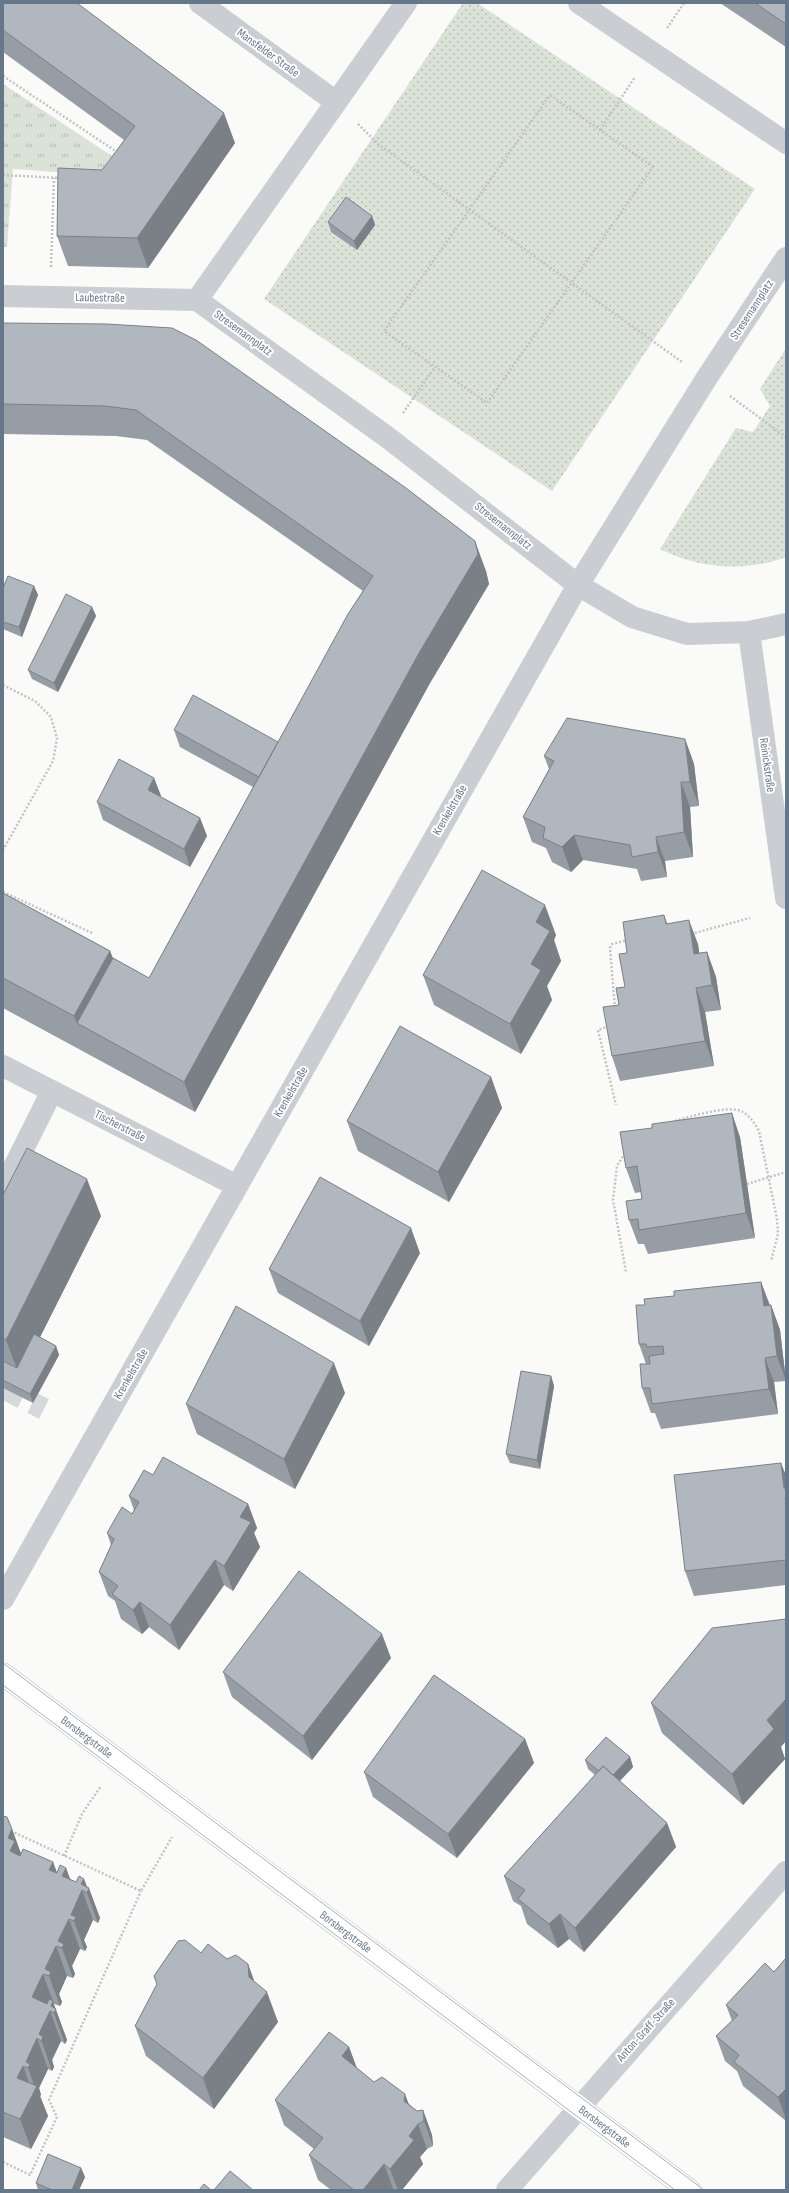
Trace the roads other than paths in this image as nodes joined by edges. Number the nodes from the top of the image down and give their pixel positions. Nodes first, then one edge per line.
1 (200, 3) edge
2 (406, 3) edge
3 (579, 3) edge
4 (336, 102) junction
5 (786, 143) edge
6 (786, 258) edge
7 (3, 296) edge
8 (198, 300) junction
9 (578, 585) junction
10 (786, 624) edge
11 (749, 632) junction
12 (786, 898) edge
13 (3, 1066) edge
14 (52, 1091) junction
15 (237, 1186) junction
16 (3, 1189) edge
17 (3, 1599) edge
18 (3, 1674) edge
19 (786, 1872) edge
20 (578, 2107) junction
21 (507, 2190) edge
22 (689, 2190) edge

1 - 4 street, Mansfelder Straße
2 - 4 street
3 - 5 street
4 - 8 street
6 - 9 street, Stresemannplatz
7 - 8 street, Laubestraße
8 - 9 street, Stresemannplatz
9 - 11 street, Stresemannplatz
9 - 15 street, Krenkelstraße
10 - 11 street, Stresemannplatz
11 - 12 street, Reinickstraße
13 - 14 street, Tischerstraße
14 - 15 street, Tischerstraße
14 - 16 street
15 - 17 street, Krenkelstraße
18 - 20 main road, Borsbergstraße
19 - 20 street, Anton-Graff-Straße
20 - 21 street, Anton-Graff-Straße
20 - 22 main road, Borsbergstraße

